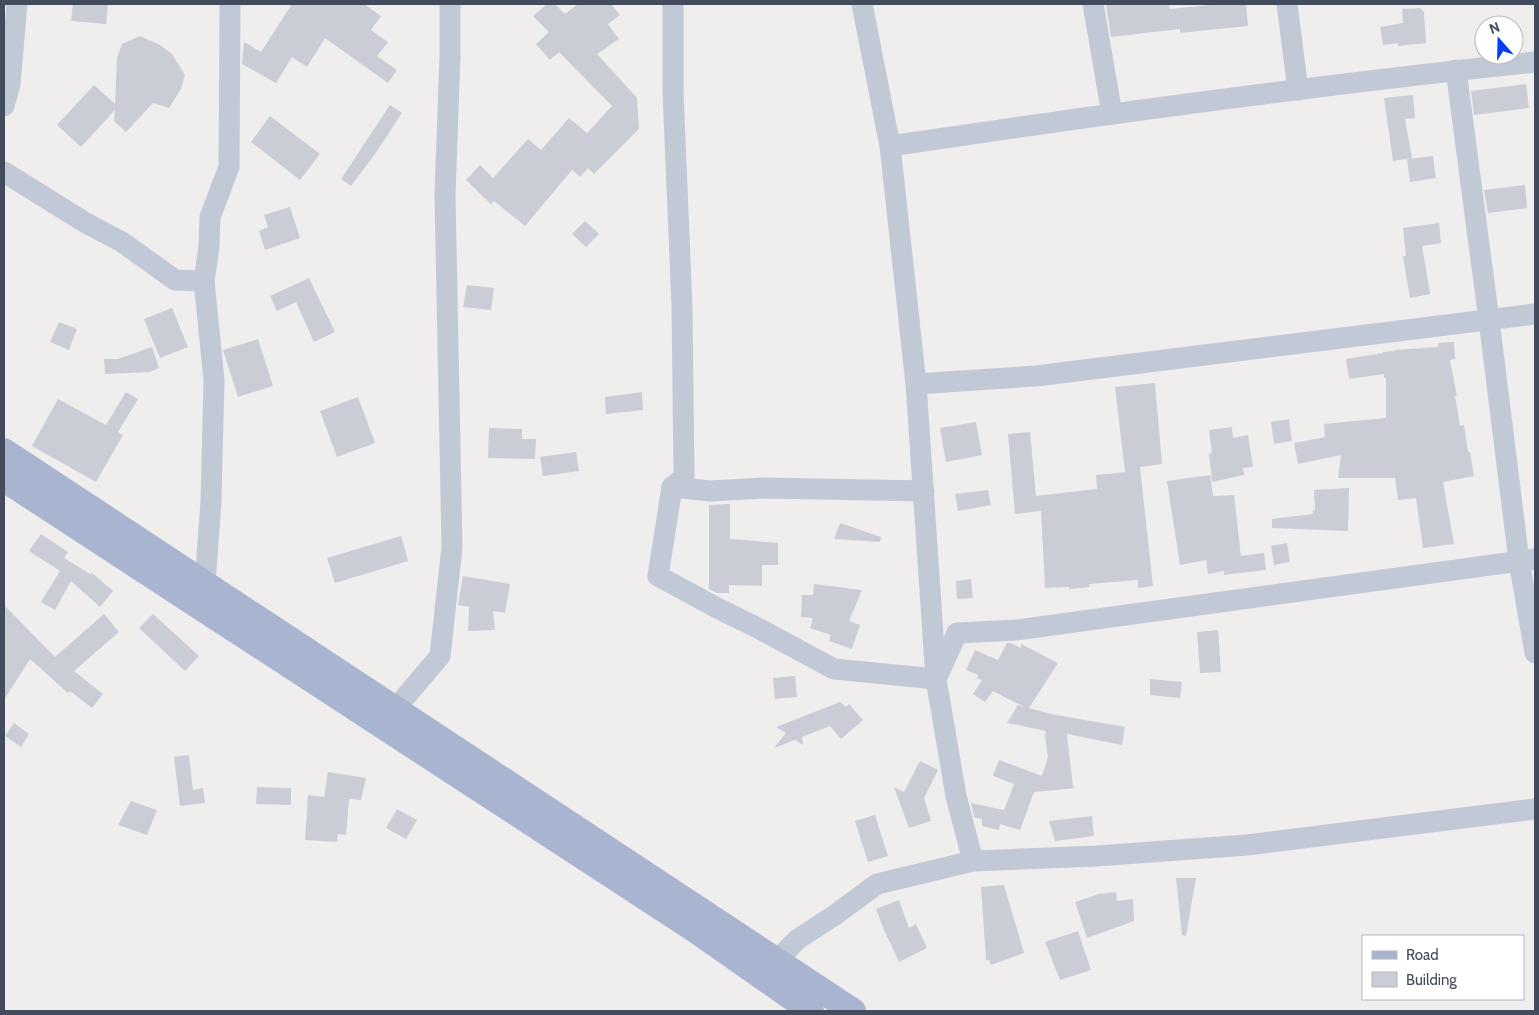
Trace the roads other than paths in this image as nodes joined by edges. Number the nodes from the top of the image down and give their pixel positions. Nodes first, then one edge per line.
1 (17, 4) edge
2 (230, 4) edge
3 (450, 4) edge
4 (673, 4) edge
5 (862, 4) edge
6 (1094, 4) edge
7 (1287, 4) edge
8 (1535, 62) edge
9 (1456, 70) junction
10 (1298, 90) junction
11 (4, 106) edge
12 (1112, 114) junction
13 (890, 146) junction
14 (4, 172) edge
15 (204, 281) junction
16 (1535, 314) edge
17 (1490, 320) junction
18 (916, 384) junction
19 (4, 451) edge
20 (4, 479) edge
21 (672, 487) junction
22 (924, 491) junction
23 (1527, 560) edge
24 (205, 584) junction
25 (1535, 653) edge
26 (936, 679) junction
27 (395, 709) junction
28 (1535, 809) edge
29 (973, 862) junction
30 (630, 875) junction
31 (777, 960) junction
32 (811, 1011) edge
33 (854, 1011) edge

1 - 11 street
2 - 15 street
3 - 27 street
4 - 21 street
5 - 13 street
6 - 12 street
7 - 10 street
8 - 9 street
9 - 10 street
9 - 17 street
10 - 12 street
12 - 13 street
13 - 18 street
14 - 15 street
15 - 24 street
16 - 17 street
17 - 18 street
17 - 23 street
18 - 22 street
19 - 24 main road
20 - 30 main road
21 - 22 street
21 - 26 street
22 - 26 street
23 - 25 street
23 - 26 street
24 - 27 main road
26 - 29 street
27 - 30 main road
28 - 29 street
29 - 31 street
30 - 31 main road
30 - 32 main road
31 - 33 main road

